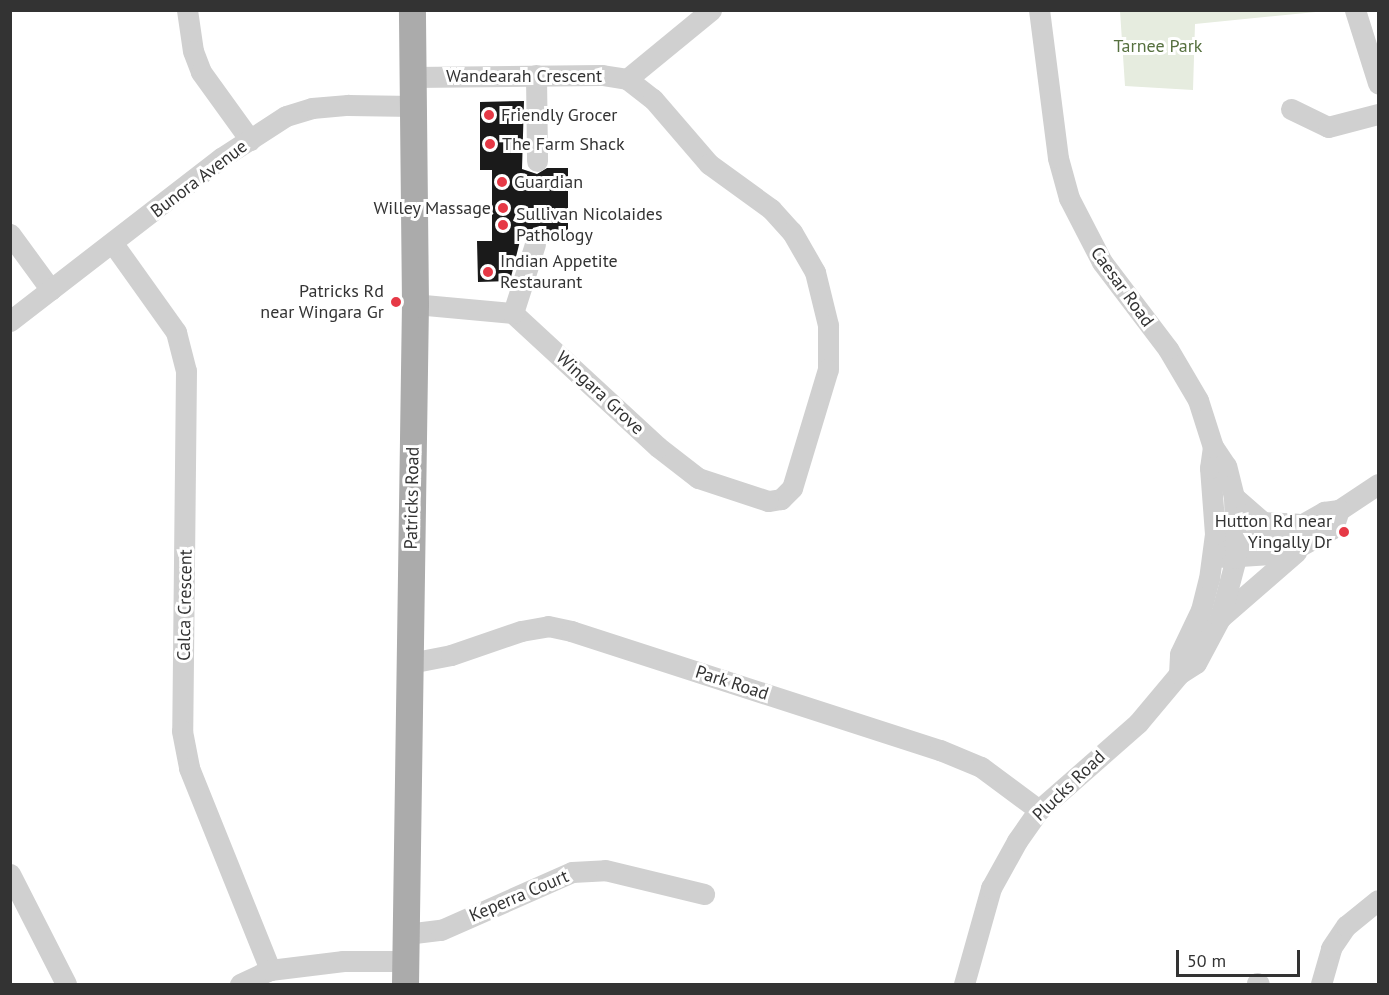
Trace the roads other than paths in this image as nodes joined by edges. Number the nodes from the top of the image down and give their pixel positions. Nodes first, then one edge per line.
1 (187, 10) edge
2 (412, 10) edge
3 (711, 10) edge
4 (1040, 10) edge
5 (1355, 10) edge
6 (536, 75) junction
7 (413, 77) junction
8 (627, 79) junction
9 (1378, 83) edge
10 (413, 106) junction
11 (1291, 109) dead end
12 (1378, 114) edge
13 (250, 140) junction
14 (537, 161) dead end
15 (10, 234) edge
16 (535, 244) dead end
17 (114, 245) junction
18 (51, 290) junction
19 (415, 304) junction
20 (513, 313) junction
21 (10, 321) edge
22 (1213, 447) junction
23 (1378, 484) edge
24 (1234, 497) junction
25 (781, 499) joint
26 (1339, 510) junction
27 (1305, 524) junction
28 (1300, 547) junction
29 (1214, 549) junction
30 (1237, 550) junction
31 (1220, 618) junction
32 (410, 663) junction
33 (1179, 674) junction
34 (1039, 810) junction
35 (10, 874) edge
36 (704, 894) dead end
37 (1378, 900) edge
38 (406, 934) junction
39 (270, 970) junction
40 (405, 973) edge
41 (66, 984) edge
42 (240, 984) edge
43 (964, 984) edge
44 (1321, 984) edge

1 - 13 street
2 - 7 main road, Patricks Road
3 - 8 street
4 - 22 street, Caesar Road
5 - 9 street
6 - 7 street, Wandearah Crescent
6 - 8 street, Wandearah Crescent
6 - 14 street
7 - 10 main road, Patricks Road
8 - 25 street, Wandearah Crescent
10 - 13 street, Bunora Avenue
10 - 19 main road, Patricks Road
11 - 12 street
13 - 17 street, Bunora Avenue
15 - 18 street
16 - 20 street
17 - 18 street, Bunora Avenue
17 - 39 street, Calca Crescent
18 - 21 street, Bunora Avenue
19 - 20 street
19 - 32 main road, Patricks Road
20 - 25 street, Wingara Grove
22 - 24 street, Caesar Road
22 - 29 street, Caesar Road
23 - 26 street
24 - 27 street
24 - 30 street, Caesar Road
26 - 27 street
26 - 28 street
27 - 30 street
28 - 30 street
28 - 31 street
29 - 30 street
29 - 33 street, Plucks Road
30 - 31 street, Plucks Road
31 - 33 street, Plucks Road
32 - 34 street, Park Road
32 - 38 main road, Patricks Road
33 - 34 street, Plucks Road
34 - 43 street, Plucks Road
35 - 41 street
36 - 38 street, Keperra Court
37 - 44 street
38 - 40 main road, Patricks Road
39 - 40 street
39 - 42 street

